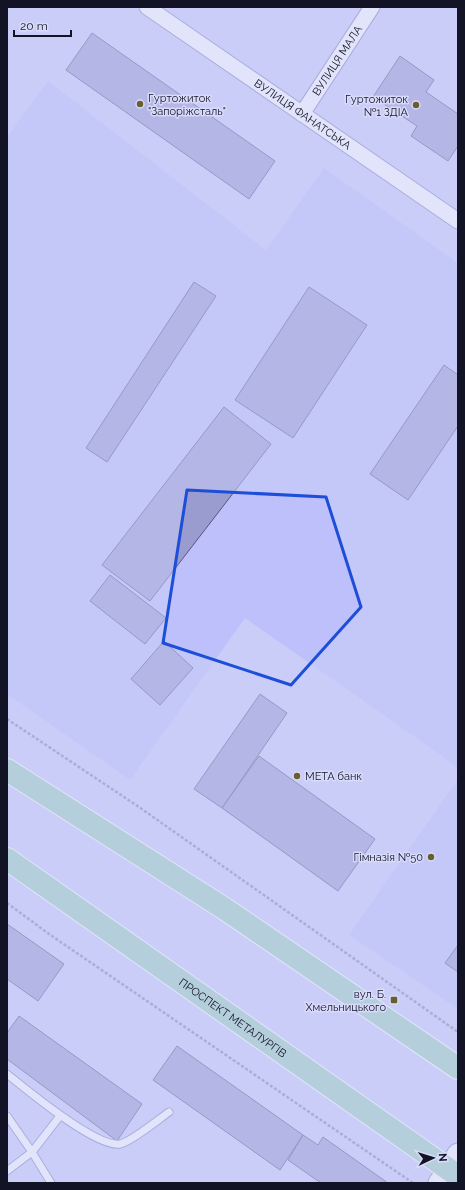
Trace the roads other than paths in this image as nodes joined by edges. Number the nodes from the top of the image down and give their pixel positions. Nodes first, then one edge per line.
1 (147, 7) edge
2 (372, 7) edge
3 (302, 114) junction
4 (458, 221) edge
5 (7, 770) edge
6 (7, 859) edge
7 (458, 1068) edge
8 (7, 1074) edge
9 (169, 1112) dead end
10 (7, 1116) edge
11 (60, 1116) junction
12 (32, 1152) junction
13 (7, 1171) edge
14 (451, 1171) edge
15 (51, 1183) edge

1 - 3 street, ВУЛИЦЯ ФАНАТСЬКА
2 - 3 street, ВУЛИЦЯ МАЛА
3 - 4 street, ВУЛИЦЯ ФАНАТСЬКА
5 - 7 main road
6 - 14 main road, ПРОСПЕКТ МЕТАЛУРГІВ
8 - 11 lane
9 - 11 lane
10 - 12 lane
11 - 12 lane
12 - 13 lane
12 - 15 lane

